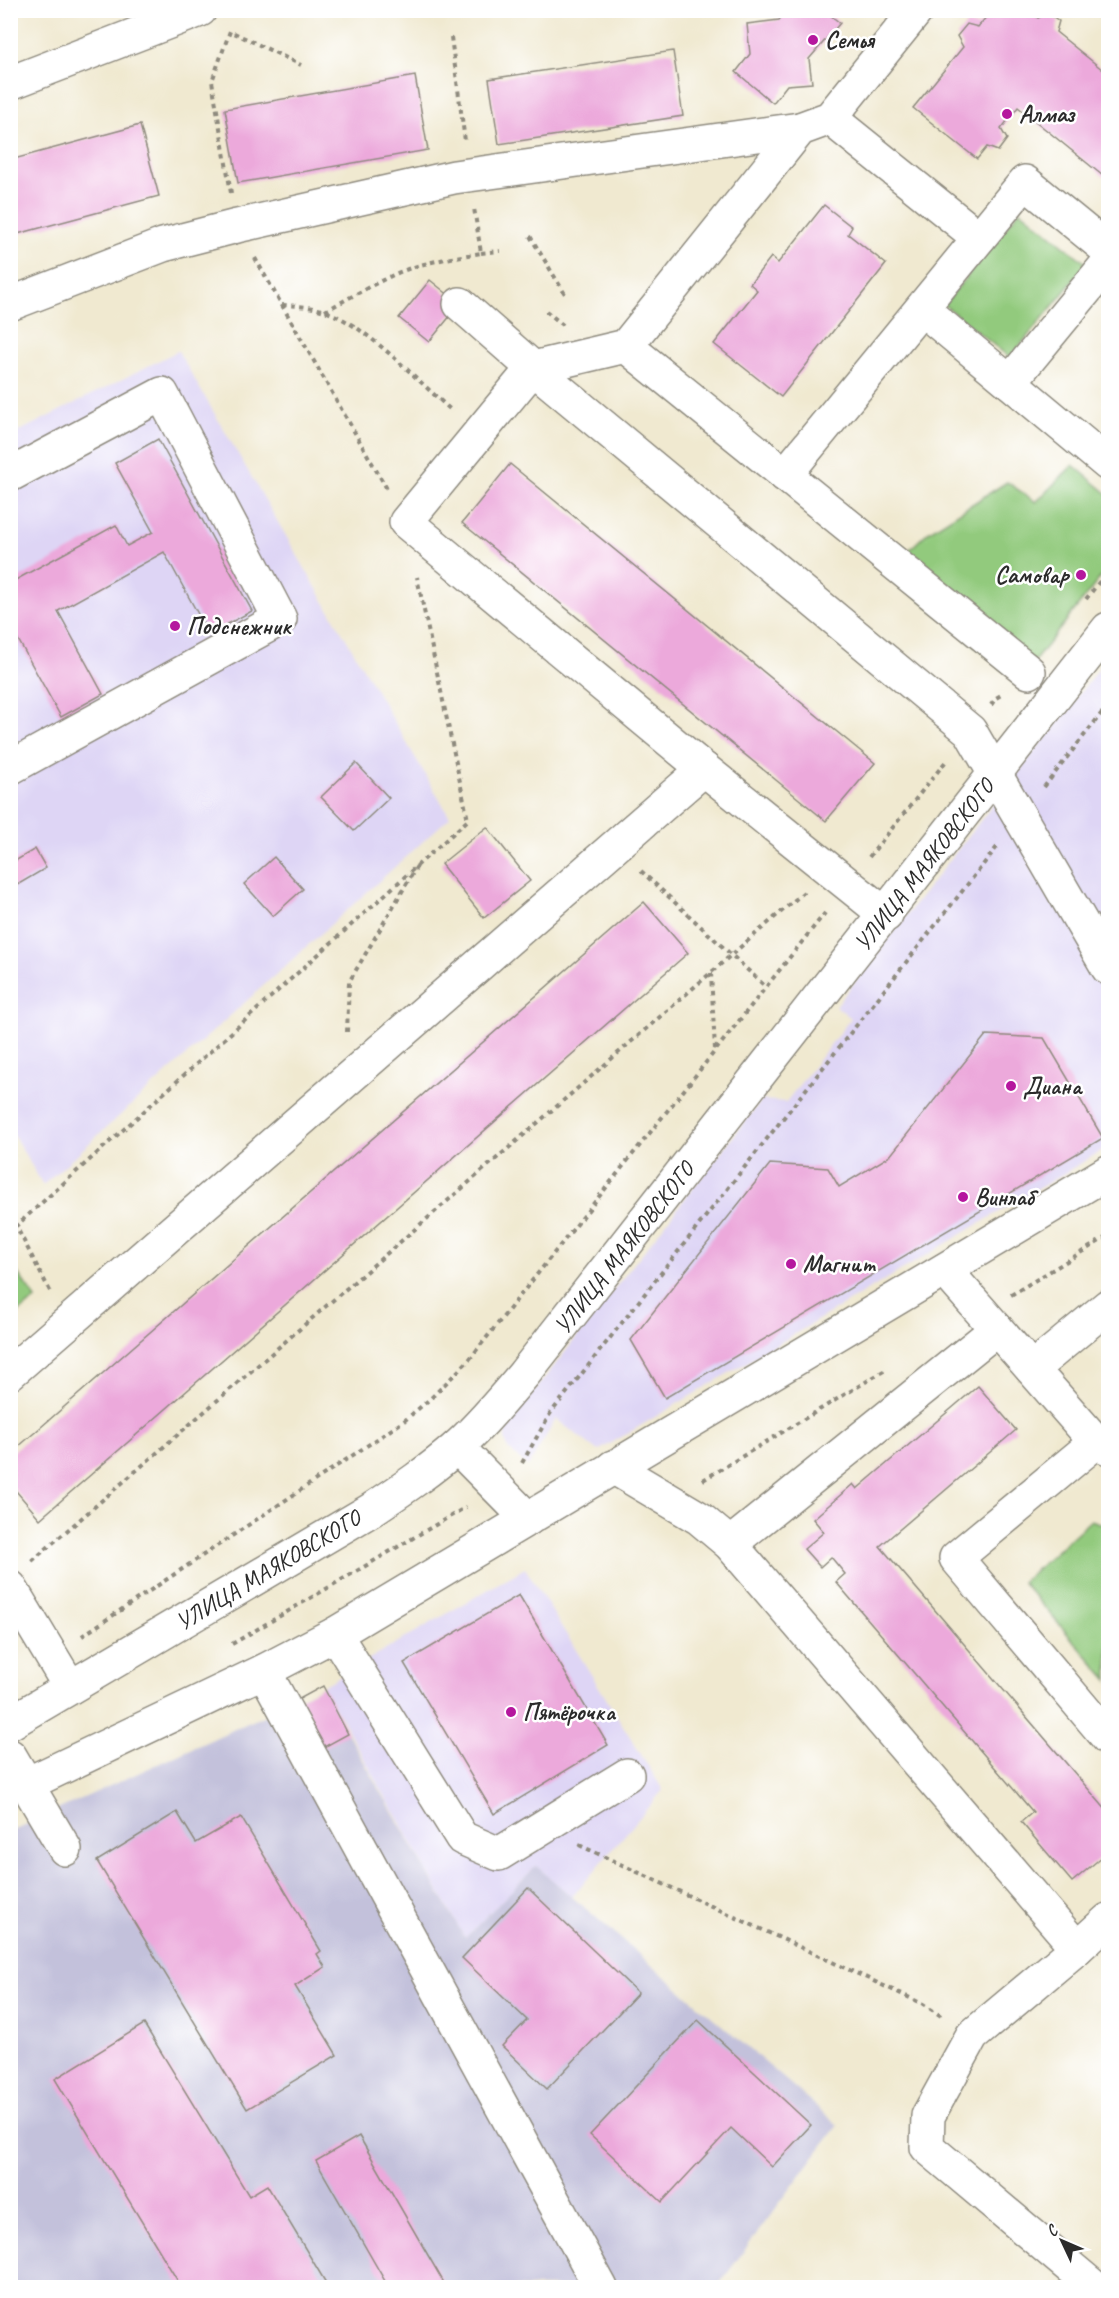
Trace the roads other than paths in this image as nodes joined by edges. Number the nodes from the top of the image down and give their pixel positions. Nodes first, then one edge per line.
1 (200, 10) edge
2 (917, 10) edge
3 (10, 83) edge
4 (830, 118) junction
5 (800, 129) junction
6 (980, 238) junction
7 (1108, 250) edge
8 (1108, 263) edge
9 (10, 304) edge
10 (460, 304) dead end
11 (922, 309) junction
12 (626, 346) junction
13 (533, 368) junction
14 (1010, 382) junction
15 (1108, 464) edge
16 (11, 473) edge
17 (785, 475) junction
18 (1108, 629) edge
19 (1029, 672) road end
20 (10, 768) edge
21 (704, 769) junction
22 (996, 773) junction
23 (886, 915) junction
24 (1108, 968) edge
25 (1108, 1172) edge
26 (945, 1270) junction
27 (1108, 1306) edge
28 (997, 1329) junction
29 (1032, 1369) junction
30 (10, 1373) edge
31 (1102, 1445) edge
32 (457, 1447) junction
33 (613, 1467) junction
34 (528, 1519) junction
35 (730, 1544) junction
36 (20, 1576) edge
37 (335, 1634) junction
38 (264, 1671) junction
39 (70, 1687) junction
40 (10, 1723) edge
41 (1108, 1738) edge
42 (10, 1756) edge
43 (627, 1775) dead end
44 (27, 1784) junction
45 (65, 1850) dead end
46 (1108, 1920) edge
47 (1077, 1947) junction
48 (601, 2288) edge
49 (1095, 2288) edge

1 - 3 street
2 - 4 street
4 - 5 street
4 - 6 street
5 - 9 street
5 - 12 street
6 - 7 street
6 - 11 street
8 - 14 street
10 - 13 street
11 - 14 street
11 - 17 street
12 - 13 street
12 - 17 street
13 - 21 street
13 - 22 street
14 - 15 street
16 - 20 street
17 - 19 street
18 - 22 street, УЛИЦА МАЯКОВСКОГО
21 - 23 street
21 - 30 street
22 - 23 street, УЛИЦА МАЯКОВСКОГО
22 - 24 street
23 - 32 street, УЛИЦА МАЯКОВСКОГО
25 - 26 street
26 - 28 street
26 - 33 street
27 - 29 street
28 - 29 street
28 - 35 street
29 - 31 street
31 - 41 street
32 - 34 street
32 - 39 street, УЛИЦА МАЯКОВСКОГО
33 - 34 street
33 - 35 street
34 - 37 street
35 - 47 street
36 - 39 street
37 - 38 street
37 - 43 street
38 - 44 street
38 - 48 street
39 - 40 street, УЛИЦА МАЯКОВСКОГО
42 - 44 street
44 - 45 street
46 - 47 street
47 - 49 street

